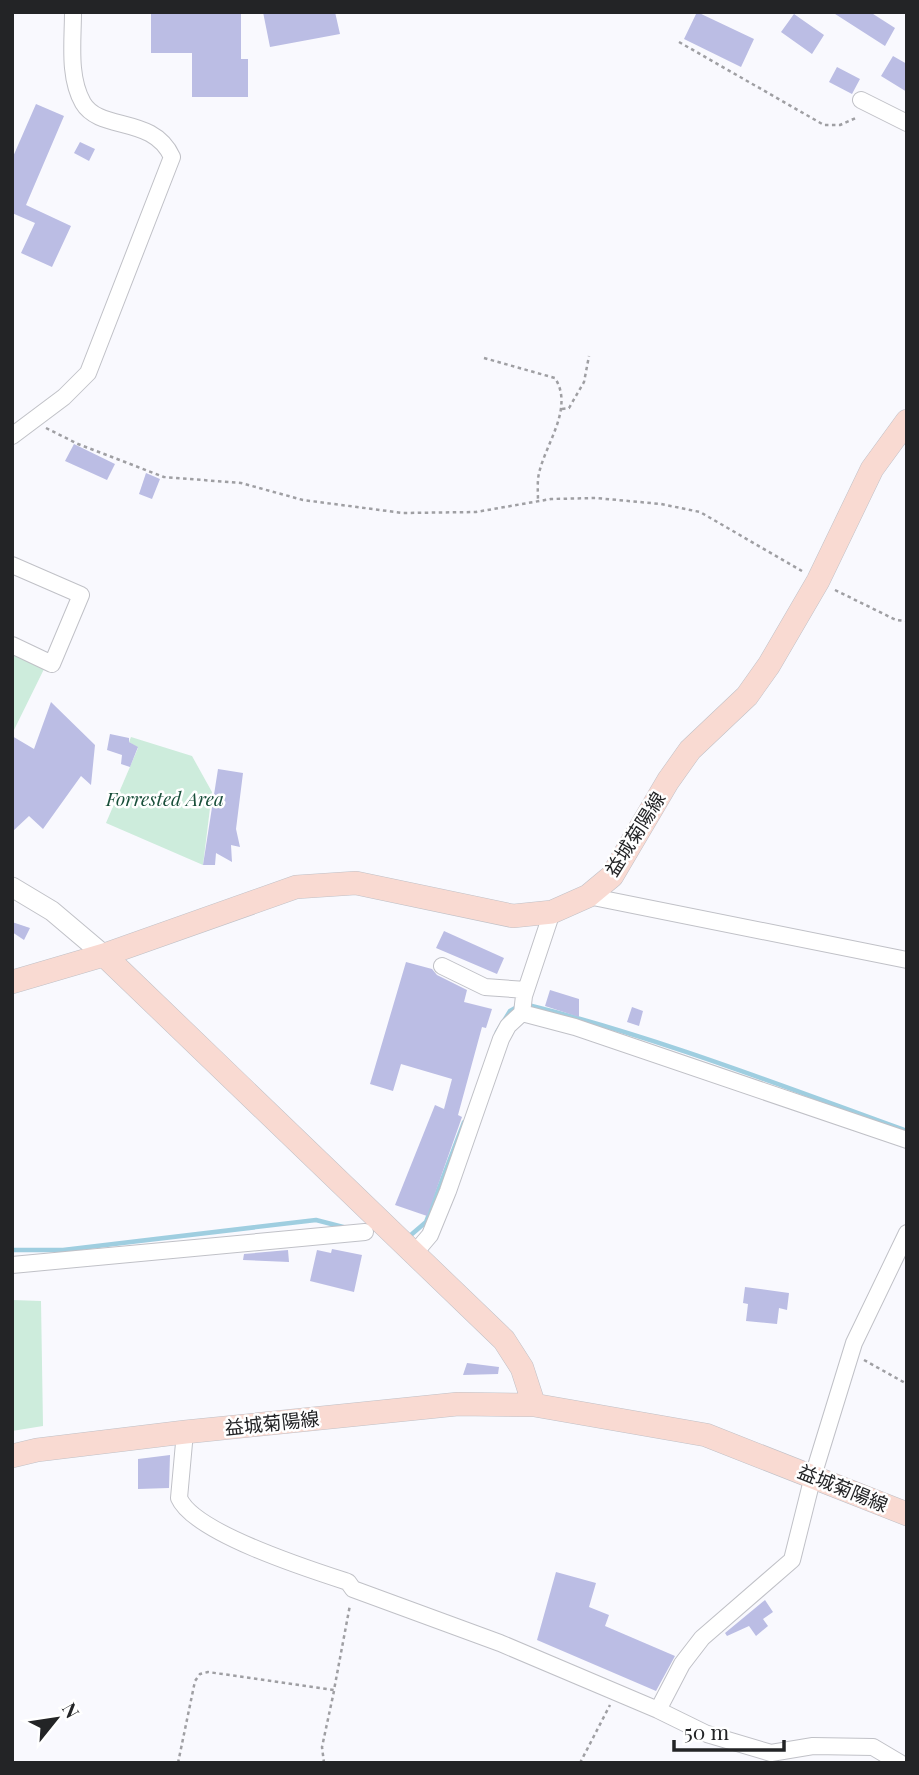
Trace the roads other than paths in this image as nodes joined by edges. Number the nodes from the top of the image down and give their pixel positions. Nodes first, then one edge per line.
1 (73, 12) edge
2 (866, 102) road end
3 (907, 123) edge
4 (907, 421) edge
5 (12, 436) edge
6 (12, 565) edge
7 (12, 645) edge
8 (12, 887) edge
9 (588, 896) junction
10 (552, 912) junction
11 (104, 955) junction
12 (907, 960) edge
13 (442, 966) dead end
14 (12, 982) edge
15 (526, 990) junction
16 (522, 1013) junction
17 (907, 1140) edge
18 (365, 1232) dead end
19 (907, 1233) edge
20 (413, 1255) junction
21 (12, 1265) edge
22 (534, 1405) junction
23 (185, 1432) junction
24 (12, 1456) edge
25 (813, 1476) junction
26 (907, 1514) edge
27 (659, 1710) junction
28 (900, 1763) edge

1 - 5 street
2 - 3 street
4 - 9 main road, 益城菊陽線
6 - 7 street
8 - 11 street
9 - 10 main road, 益城菊陽線
9 - 12 street
10 - 11 main road, 益城菊陽線
10 - 15 street
11 - 14 main road, 益城菊陽線
11 - 20 main road
13 - 15 street
15 - 16 street
16 - 17 street
16 - 20 street
18 - 21 street
19 - 25 street
20 - 22 main road
22 - 23 main road, 益城菊陽線
22 - 25 main road, 益城菊陽線
23 - 24 main road, 益城菊陽線
23 - 27 street
25 - 26 main road, 益城菊陽線
25 - 27 street
27 - 28 street

